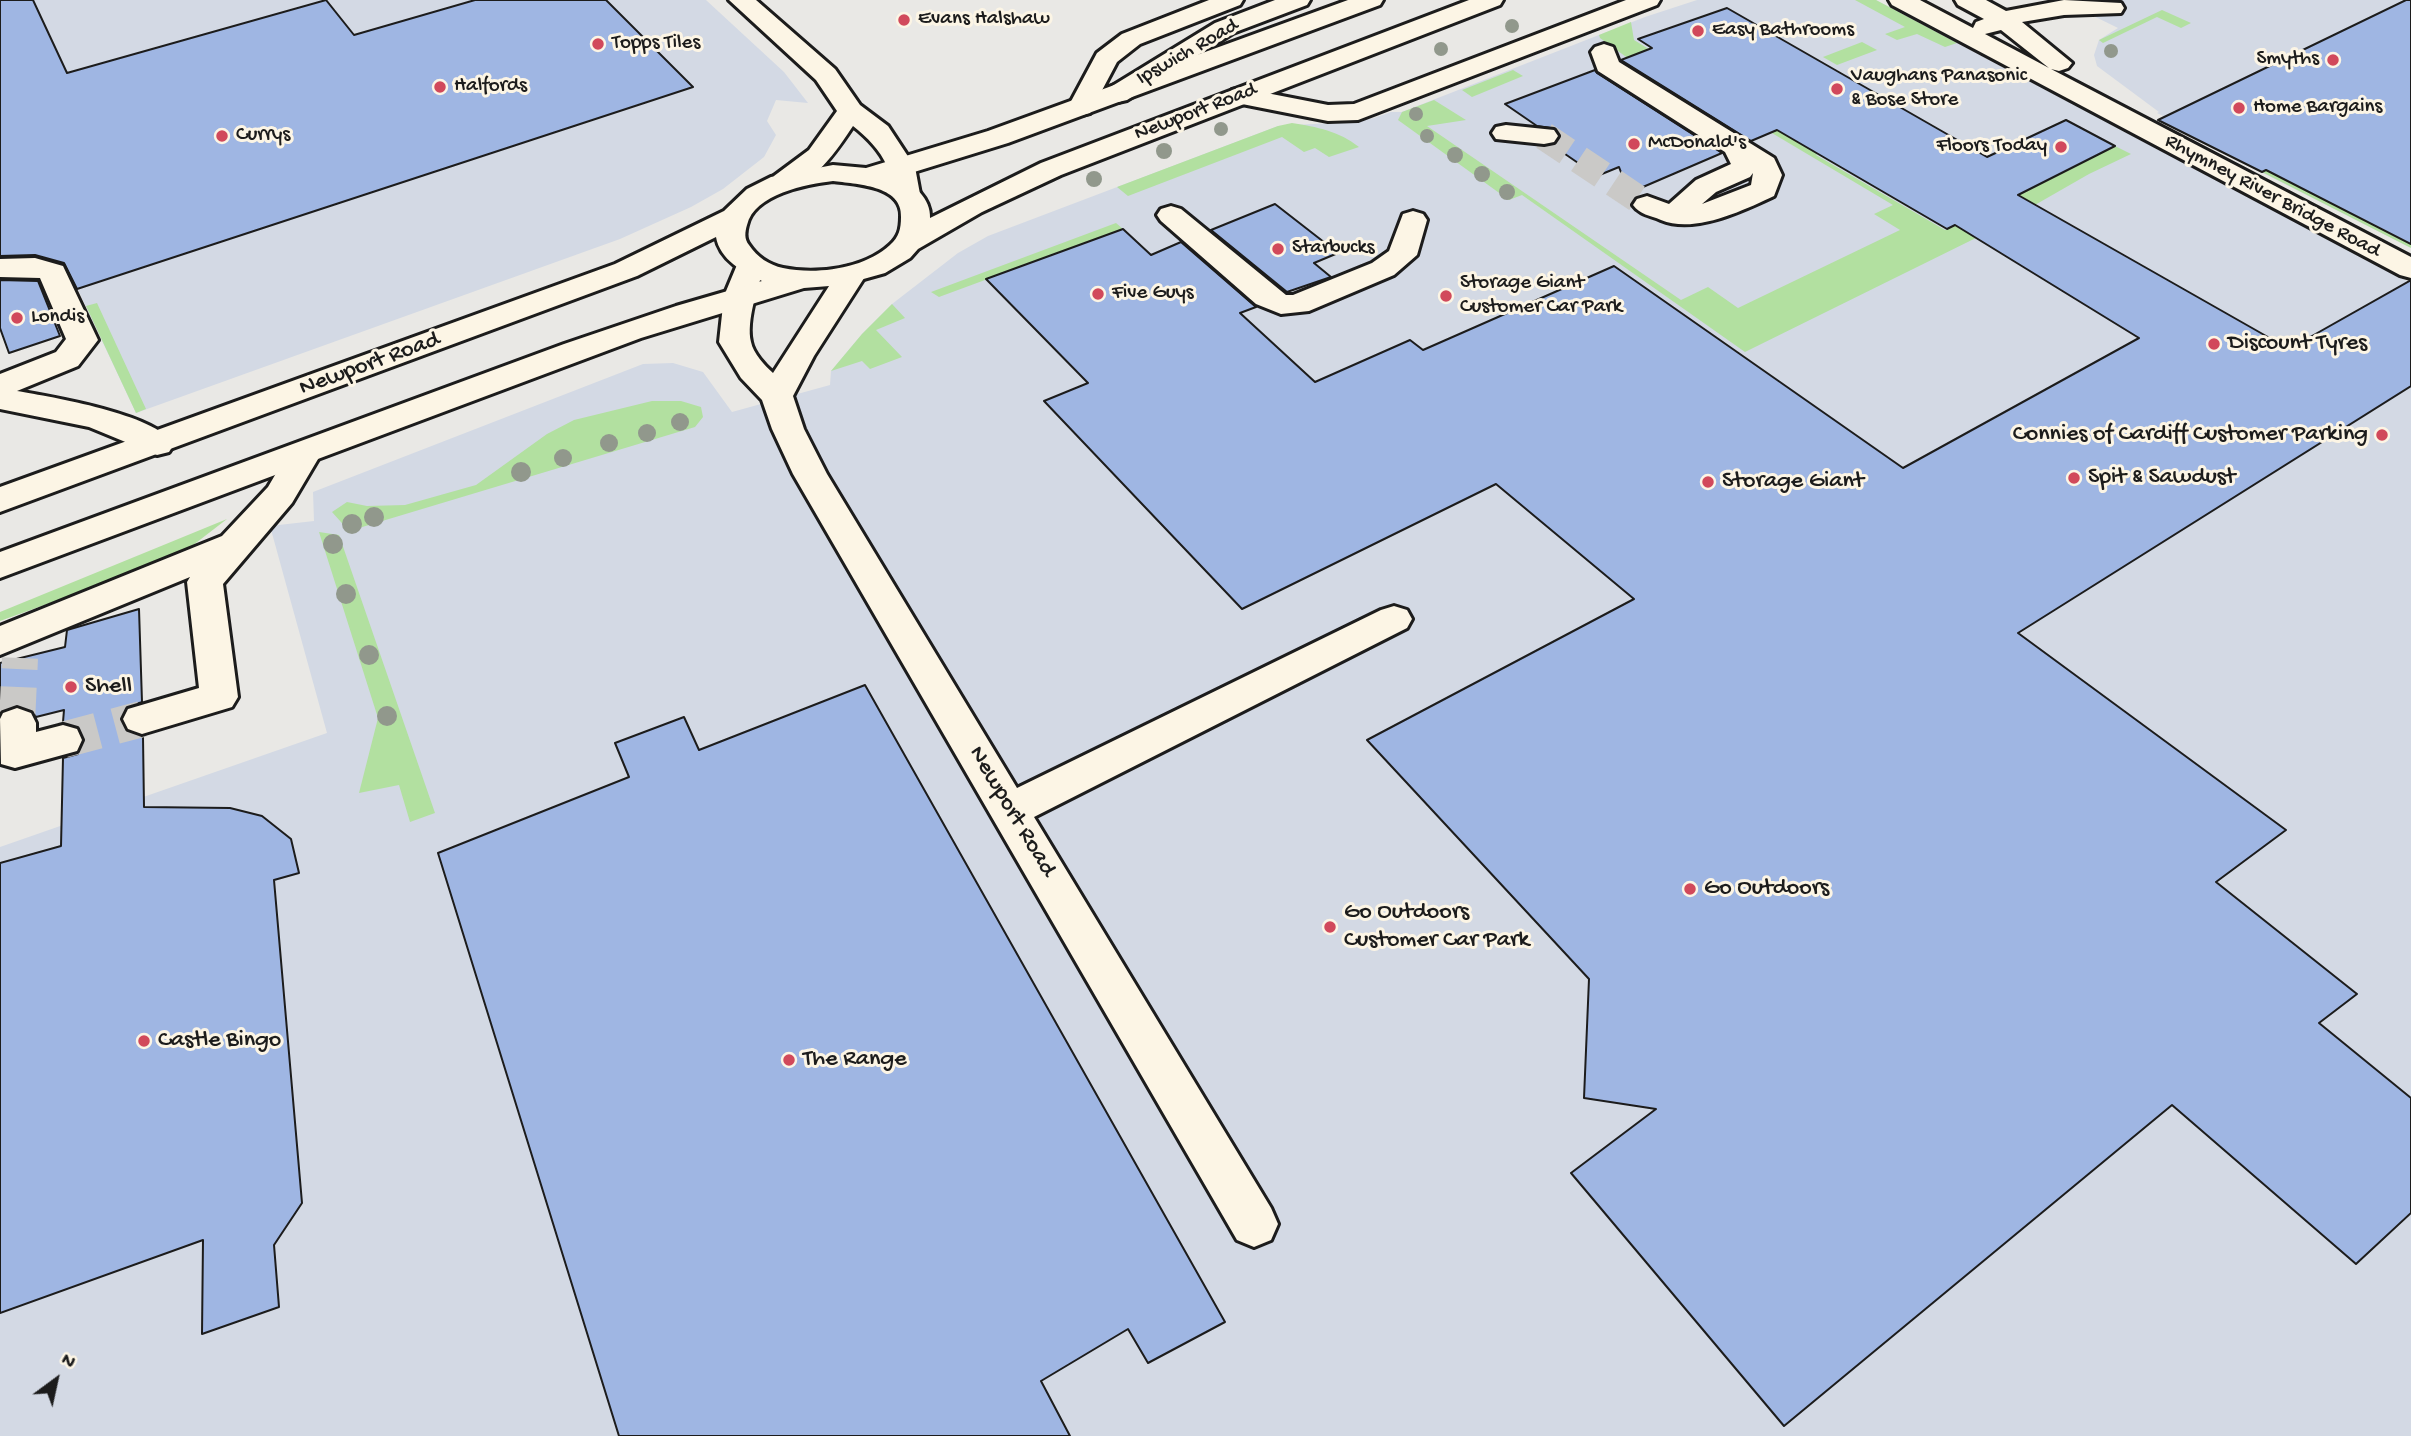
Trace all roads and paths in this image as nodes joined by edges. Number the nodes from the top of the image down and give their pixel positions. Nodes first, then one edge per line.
1 (741, 0) edge
2 (1231, 0) edge
3 (1298, 0) edge
4 (1371, 0) edge
5 (1491, 0) edge
6 (1648, 0) edge
7 (1901, 0) edge
8 (1967, 0) edge
9 (2121, 4) edge
10 (2003, 19) junction
11 (1967, 35) junction
12 (2054, 49) junction
13 (1604, 52) dead end
14 (1118, 93) junction
15 (1241, 96) junction
16 (1081, 107) junction
17 (850, 111) junction
18 (1506, 133) dead end
19 (1544, 136) tunnel mouth
20 (903, 181) junction
21 (784, 182) junction
22 (1660, 210) dead end
23 (1171, 215) dead end
24 (734, 218) junction
25 (1413, 220) dead end
26 (909, 242) junction
27 (0, 268) edge
28 (2411, 269) edge
29 (851, 275) junction
30 (744, 281) junction
31 (0, 386) edge
32 (777, 396) junction
33 (0, 399) edge
34 (157, 444) junction
35 (304, 454) junction
36 (0, 500) edge
37 (233, 545) junction
38 (0, 565) edge
39 (1394, 619) dead end
40 (7, 652) edge
41 (142, 719) tunnel mouth
42 (17, 723) tunnel mouth
43 (63, 740) tunnel mouth
44 (1011, 810) junction
45 (1254, 1224) dead end

1 - 17 main road
2 - 16 main road
3 - 14 main road, Ipswich Road
4 - 14 main road, Newport Road
5 - 15 main road, Newport Road
6 - 15 main road
7 - 11 main road, Rhymney River Bridge Road
8 - 10 main road, Rhymney River Bridge Road
9 - 10 main road
9 - 12 main road
10 - 11 main road
10 - 12 main road, Rhymney River Bridge Road
11 - 12 main road, Rhymney River Bridge Road
12 - 28 main road, Rhymney River Bridge Road
13 - 22 main road
14 - 16 main road, Newport Road
15 - 26 main road, Newport Road
16 - 20 main road, Newport Road
17 - 20 main road
17 - 21 main road
18 - 19 main road
20 - 21 main road
20 - 26 main road
21 - 24 main road, Newport Road
23 - 25 main road
24 - 30 main road
24 - 34 main road, Newport Road
26 - 29 main road, Newport Road
27 - 31 main road
29 - 30 main road, Newport Road
29 - 32 main road
30 - 32 main road, Newport Road
30 - 35 main road
32 - 44 main road, Newport Road
33 - 34 main road
34 - 36 main road, Newport Road
35 - 37 main road
35 - 38 main road
37 - 40 main road
37 - 41 main road
39 - 44 main road
42 - 43 main road
44 - 45 main road, Newport Road

